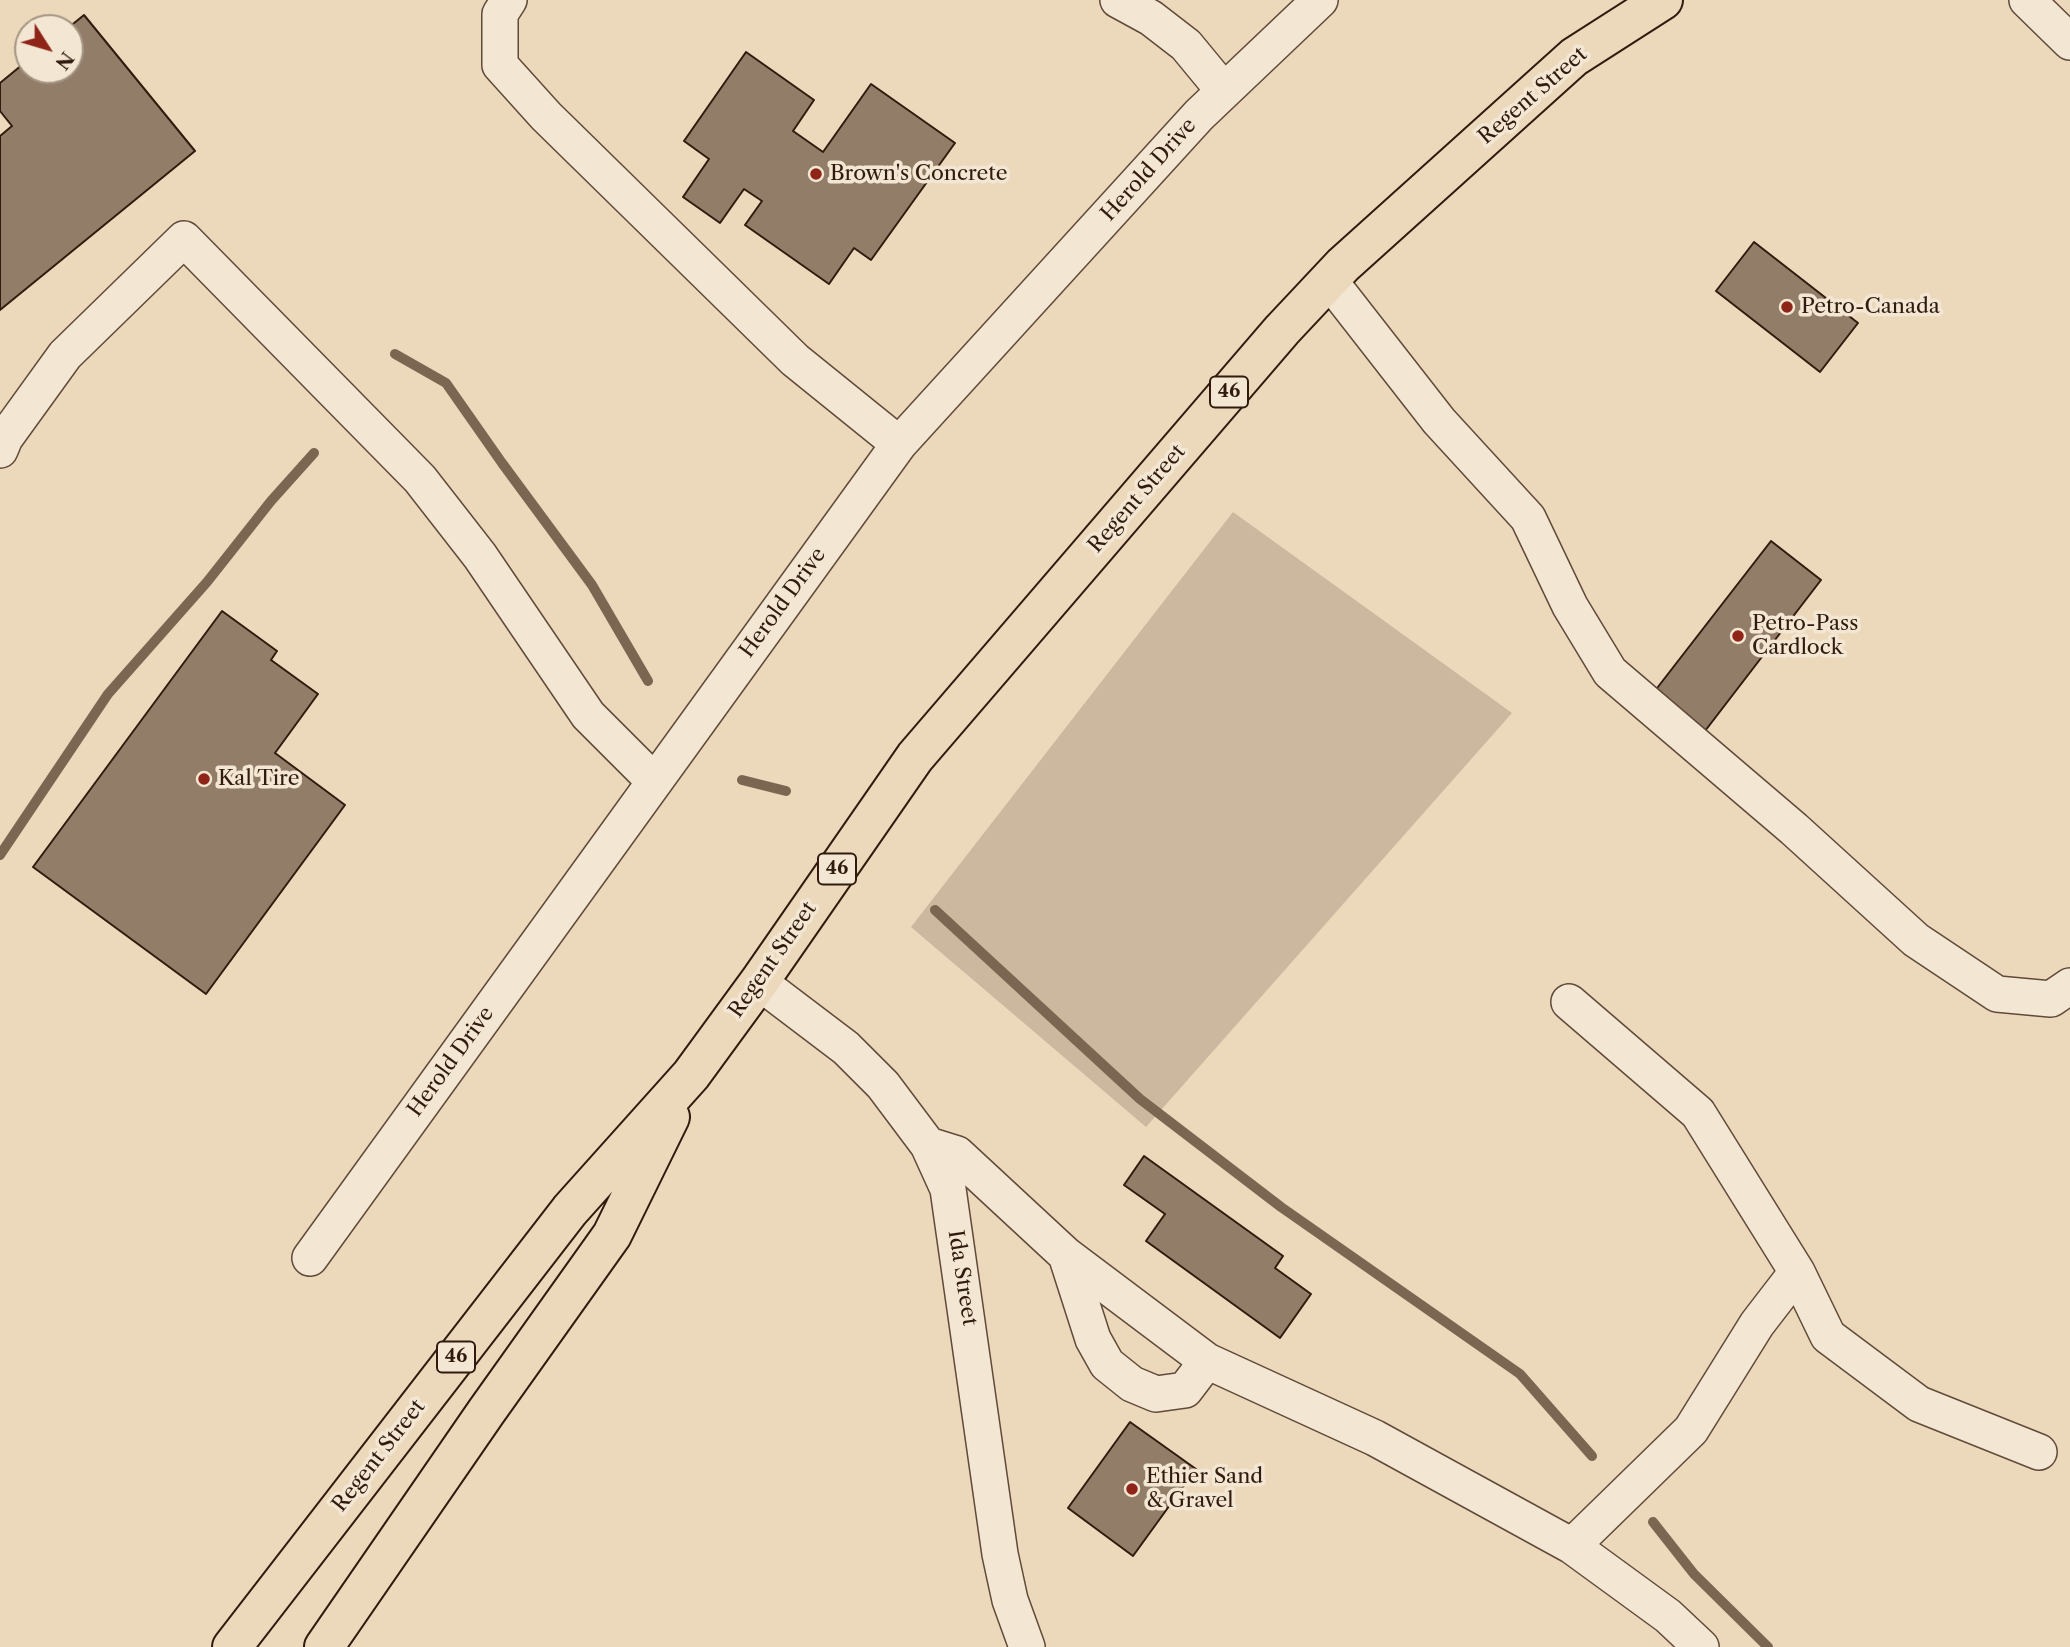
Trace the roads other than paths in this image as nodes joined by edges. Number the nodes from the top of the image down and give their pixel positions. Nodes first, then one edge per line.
1 (509, 0) edge
2 (1118, 0) edge
3 (1320, 0) edge
4 (1663, 0) edge
5 (2027, 0) edge
6 (2070, 42) edge
7 (1223, 91) junction
8 (1329, 280) junction
9 (898, 444) junction
10 (0, 450) edge
11 (654, 781) junction
12 (759, 982) junction
13 (2064, 993) edge
14 (1569, 1002) dead end
15 (691, 1075) junction
16 (928, 1144) junction
17 (1066, 1255) junction
18 (310, 1258) dead end
19 (1797, 1272) junction
20 (1207, 1361) junction
21 (2039, 1452) dead end
22 (1572, 1546) junction
23 (232, 1647) edge
24 (324, 1647) edge
25 (1027, 1647) edge
26 (1701, 1647) edge

1 - 9 street
2 - 7 street
3 - 7 street, Herold Drive
4 - 8 main road, Regent Street / 46
5 - 6 street
7 - 9 street, Herold Drive
8 - 12 main road, Regent Street / 46
8 - 13 street
9 - 11 street, Herold Drive
10 - 11 street
11 - 18 street, Herold Drive
12 - 15 main road, Regent Street / 46
12 - 16 street, Ida Street
14 - 19 street
15 - 23 main road, Regent Street / 46
15 - 24 main road, Regent Street / 46
16 - 17 street
16 - 25 street, Ida Street
17 - 20 street
17 - 20 street
19 - 21 street
19 - 22 street
20 - 22 street
22 - 26 street

